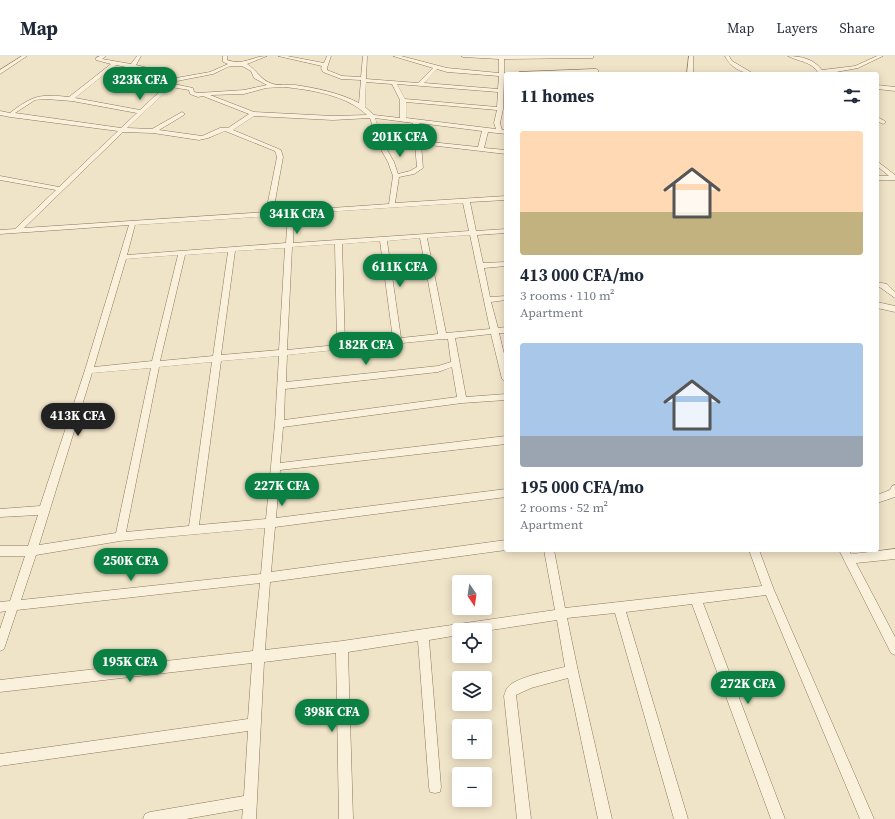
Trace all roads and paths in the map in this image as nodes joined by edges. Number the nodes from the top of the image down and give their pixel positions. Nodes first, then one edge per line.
1 (24, 56) edge
2 (104, 56) edge
3 (139, 56) edge
4 (225, 56) edge
5 (265, 56) edge
6 (280, 56) edge
7 (329, 56) edge
8 (365, 56) edge
9 (395, 56) edge
10 (463, 56) edge
11 (590, 56) edge
12 (691, 56) edge
13 (727, 56) edge
14 (790, 56) edge
15 (881, 56) edge
16 (295, 57) edge
17 (502, 57) edge
18 (18, 58) edge
19 (115, 63) junction
20 (234, 64) junction
21 (243, 64) junction
22 (325, 65) junction
23 (132, 67) junction
24 (436, 67) junction
25 (0, 72) edge
26 (597, 72) edge
27 (690, 72) edge
28 (748, 72) edge
29 (820, 72) edge
30 (827, 72) edge
31 (504, 75) edge
32 (363, 80) junction
33 (394, 82) junction
34 (173, 83) junction
35 (420, 84) junction
36 (273, 86) junction
37 (879, 87) edge
38 (895, 89) edge
39 (501, 92) junction
40 (202, 94) junction
41 (69, 100) junction
42 (403, 100) junction
43 (362, 107) junction
44 (500, 109) junction
45 (140, 112) junction
46 (0, 113) edge
47 (182, 114) dead end
48 (253, 114) junction
49 (10, 115) junction
50 (372, 116) junction
51 (403, 120) junction
52 (879, 120) edge
53 (416, 122) junction
54 (883, 122) dead end
55 (122, 130) junction
56 (228, 130) junction
57 (485, 130) junction
58 (153, 131) junction
59 (499, 131) junction
60 (504, 132) edge
61 (417, 142) junction
62 (481, 149) junction
63 (504, 152) edge
64 (879, 165) edge
65 (396, 176) junction
66 (0, 178) edge
67 (879, 178) edge
68 (895, 178) edge
69 (60, 188) junction
70 (504, 198) edge
71 (466, 201) junction
72 (392, 206) junction
73 (291, 212) junction
74 (269, 214) junction
75 (133, 222) junction
76 (17, 230) junction
77 (504, 231) edge
78 (0, 232) edge
79 (472, 233) junction
80 (423, 236) junction
81 (383, 238) junction
82 (338, 241) junction
83 (288, 245) junction
84 (232, 249) junction
85 (182, 253) junction
86 (124, 257) junction
87 (504, 264) edge
88 (479, 266) junction
89 (879, 285) edge
90 (895, 296) edge
91 (504, 298) edge
92 (487, 300) junction
93 (879, 305) edge
94 (895, 308) edge
95 (504, 330) edge
96 (493, 331) junction
97 (447, 336) junction
98 (396, 341) junction
99 (341, 346) junction
100 (282, 353) junction
101 (217, 359) junction
102 (157, 363) junction
103 (456, 363) junction
104 (89, 370) junction
105 (504, 372) edge
106 (281, 386) junction
107 (504, 397) edge
108 (462, 400) junction
109 (279, 424) junction
110 (504, 440) edge
111 (276, 467) junction
112 (895, 488) edge
113 (504, 493) edge
114 (879, 498) edge
115 (44, 510) junction
116 (0, 513) edge
117 (270, 523) junction
118 (194, 530) junction
119 (120, 538) junction
120 (504, 545) edge
121 (0, 551) edge
122 (32, 551) junction
123 (549, 552) edge
124 (755, 552) edge
125 (846, 554) edge
126 (895, 554) edge
127 (265, 578) junction
128 (769, 590) junction
129 (696, 598) junction
130 (12, 606) junction
131 (0, 607) edge
132 (619, 608) junction
133 (561, 614) junction
134 (492, 625) edge
135 (452, 631) edge
136 (423, 636) junction
137 (0, 645) edge
138 (342, 647) junction
139 (895, 650) edge
140 (258, 657) junction
141 (572, 671) junction
142 (0, 686) edge
143 (253, 724) junction
144 (0, 760) edge
145 (435, 787) dead end
146 (250, 801) junction
147 (153, 819) edge
148 (249, 819) edge
149 (346, 819) edge
150 (524, 819) edge
151 (605, 819) edge
152 (681, 819) edge
153 (778, 819) edge
154 (867, 819) edge

1 - 18 street
2 - 19 street
3 - 23 street
4 - 20 street
5 - 21 street
6 - 16 street
7 - 22 street
8 - 32 street
9 - 24 street
10 - 17 street
11 - 17 street
11 - 26 street
12 - 27 street
13 - 28 street
14 - 29 street
15 - 30 street
16 - 22 street
17 - 31 street
18 - 25 street
19 - 23 street
19 - 41 street
20 - 21 street
20 - 34 street
21 - 36 street
22 - 32 street
23 - 34 street
24 - 31 street
24 - 35 street
31 - 39 street
32 - 33 street
32 - 43 street
33 - 35 street
33 - 42 street
34 - 40 street
34 - 45 street
35 - 39 street
36 - 40 street
36 - 43 street
37 - 38 street
39 - 44 street
40 - 48 street
41 - 45 street
41 - 49 street
42 - 44 street
42 - 51 street
43 - 50 street
44 - 59 street
45 - 55 street
46 - 49 street
47 - 58 street
48 - 50 street
48 - 56 street
49 - 55 street
50 - 51 street
50 - 65 street
51 - 53 street
52 - 54 street
53 - 57 street
53 - 61 street
55 - 58 street
55 - 69 street
56 - 58 street
56 - 74 street
57 - 59 street
57 - 62 street
59 - 60 street
61 - 62 street
61 - 65 street
62 - 63 street
64 - 68 street
65 - 72 street
66 - 69 street
67 - 68 street
69 - 76 street
70 - 71 street
71 - 72 street
71 - 79 street
72 - 73 street
73 - 74 street
73 - 83 street
74 - 75 street
75 - 76 street
75 - 86 street
76 - 78 street
77 - 79 street
79 - 80 street
79 - 88 street
80 - 81 street
80 - 97 street
81 - 82 street
81 - 98 street
82 - 83 street
82 - 99 street
83 - 84 street
83 - 100 street
84 - 85 street
84 - 101 street
85 - 86 street
85 - 102 street
86 - 104 street
87 - 88 street
88 - 92 street
89 - 90 street
91 - 92 street
92 - 96 street
93 - 94 street
95 - 96 street
96 - 97 street
96 - 105 street
97 - 98 street
97 - 103 street
98 - 99 street
99 - 100 street
100 - 101 street
100 - 106 street
101 - 102 street
101 - 118 street
102 - 104 street
102 - 119 street
103 - 106 street
103 - 108 street
104 - 115 street
106 - 109 street
107 - 108 street
108 - 109 street
109 - 111 street
110 - 111 street
111 - 117 street
112 - 114 street
113 - 117 street
115 - 116 street
115 - 122 street
117 - 118 street
117 - 127 street
118 - 119 street
119 - 122 street
120 - 127 street
121 - 122 street
122 - 130 street
123 - 133 street
124 - 128 street
125 - 126 street
125 - 139 street
127 - 130 street
127 - 140 street
128 - 129 street
128 - 154 street
129 - 132 street
129 - 153 street
130 - 131 street
130 - 137 street
132 - 133 street
132 - 152 street
133 - 134 street
133 - 141 street
135 - 136 street
136 - 138 street
136 - 145 street
138 - 140 street
138 - 149 street
140 - 142 street
140 - 143 street
141 - 150 street
141 - 151 street
143 - 144 street
143 - 146 street
146 - 147 street
146 - 148 street

